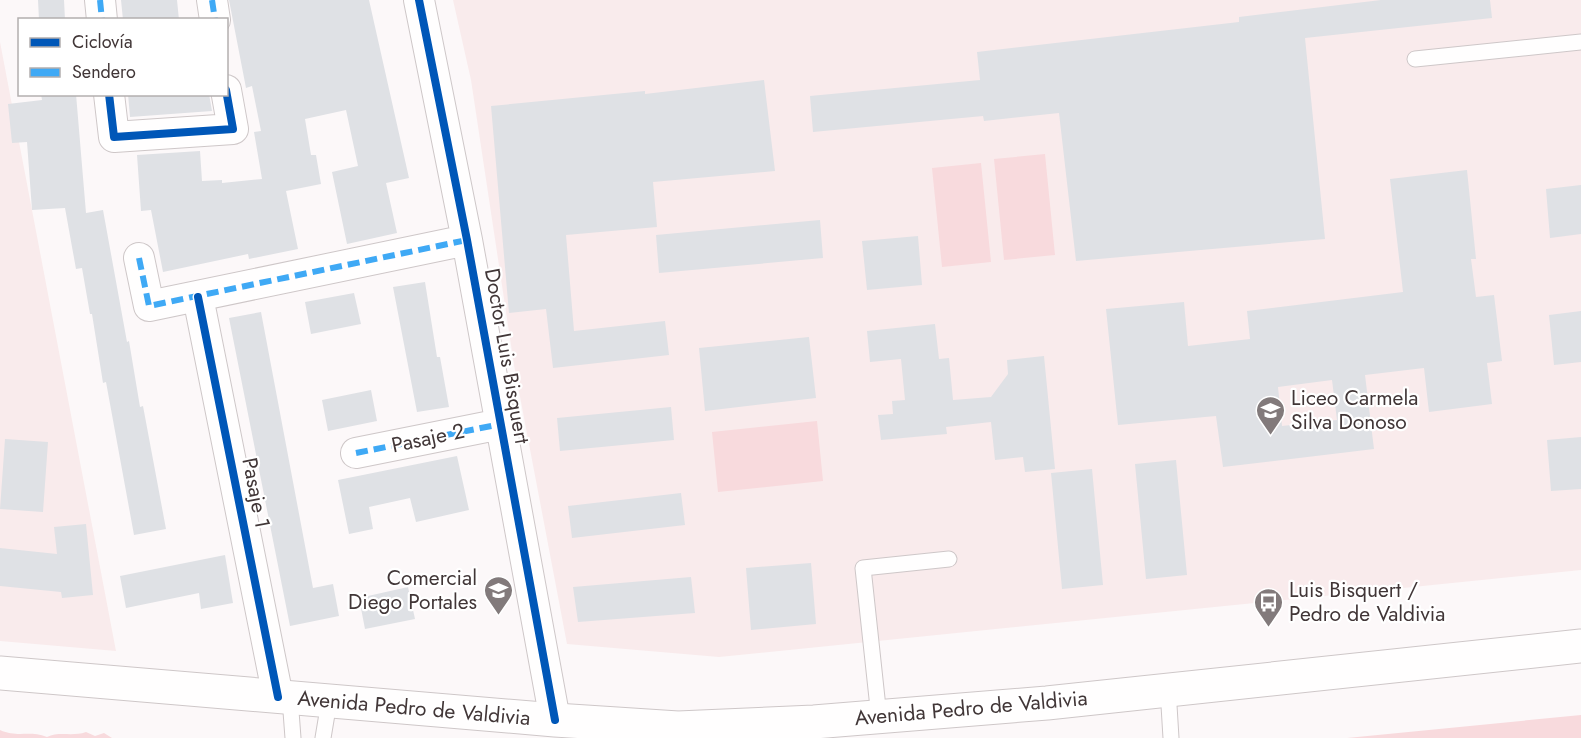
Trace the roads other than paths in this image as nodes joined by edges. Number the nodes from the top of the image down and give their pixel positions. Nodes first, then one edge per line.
1 (100, 0) edge
2 (212, 0) edge
3 (419, 0) edge
4 (102, 18) edge
5 (215, 18) edge
6 (1581, 42) edge
7 (1415, 59) dead end
8 (109, 96) edge
9 (227, 96) edge
10 (467, 240) junction
11 (139, 258) dead end
12 (198, 297) junction
13 (501, 424) junction
14 (356, 453) dead end
15 (949, 559) dead end
16 (1581, 646) edge
17 (0, 673) edge
18 (1168, 689) junction
19 (284, 697) junction
20 (329, 702) junction
21 (879, 717) junction
22 (555, 720) junction
23 (293, 738) edge
24 (323, 738) edge
25 (1171, 738) edge

1 - 4 street
2 - 5 street
3 - 10 street, Doctor Luis Bisquert
6 - 7 lane
8 - 9 street
10 - 12 street
10 - 13 street, Doctor Luis Bisquert
11 - 12 street
12 - 19 street, Pasaje 1
13 - 14 street, Pasaje 2
13 - 22 street, Doctor Luis Bisquert
15 - 21 lane
16 - 18 main road, Avenida Pedro de Valdivia
17 - 19 main road, Avenida Pedro de Valdivia
18 - 21 main road, Avenida Pedro de Valdivia
18 - 25 lane
19 - 20 main road, Avenida Pedro de Valdivia
19 - 23 lane
20 - 22 main road, Avenida Pedro de Valdivia
20 - 24 lane
21 - 22 main road, Avenida Pedro de Valdivia

